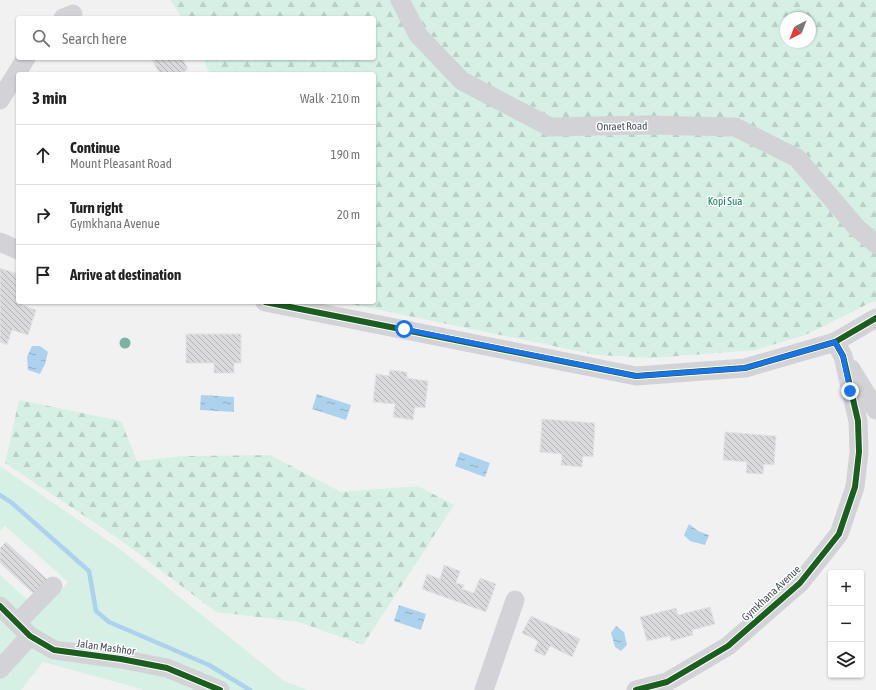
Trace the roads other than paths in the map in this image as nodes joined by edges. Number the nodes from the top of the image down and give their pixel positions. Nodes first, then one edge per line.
1 (400, 0) edge
2 (25, 60) edge
3 (17, 72) edge
4 (16, 74) edge
5 (0, 100) edge
6 (857, 228) junction
7 (0, 242) edge
8 (876, 244) edge
9 (16, 249) edge
10 (876, 259) edge
11 (275, 304) edge
12 (876, 318) edge
13 (839, 349) junction
14 (876, 410) edge
15 (53, 586) dead end
16 (515, 600) dead end
17 (0, 606) edge
18 (24, 629) junction
19 (0, 668) edge
20 (220, 690) edge
21 (484, 690) edge
22 (636, 690) edge

1 - 6 street, Onraet Road
2 - 3 street
4 - 5 street
6 - 8 street, Onraet Road
6 - 10 street, Onraet Road
7 - 9 street
11 - 13 street
12 - 13 street
13 - 14 street
13 - 22 street, Gymkhana Avenue
15 - 18 street
16 - 21 street
17 - 18 street, Jalan Mashhor
18 - 19 street
18 - 20 street, Jalan Mashhor

